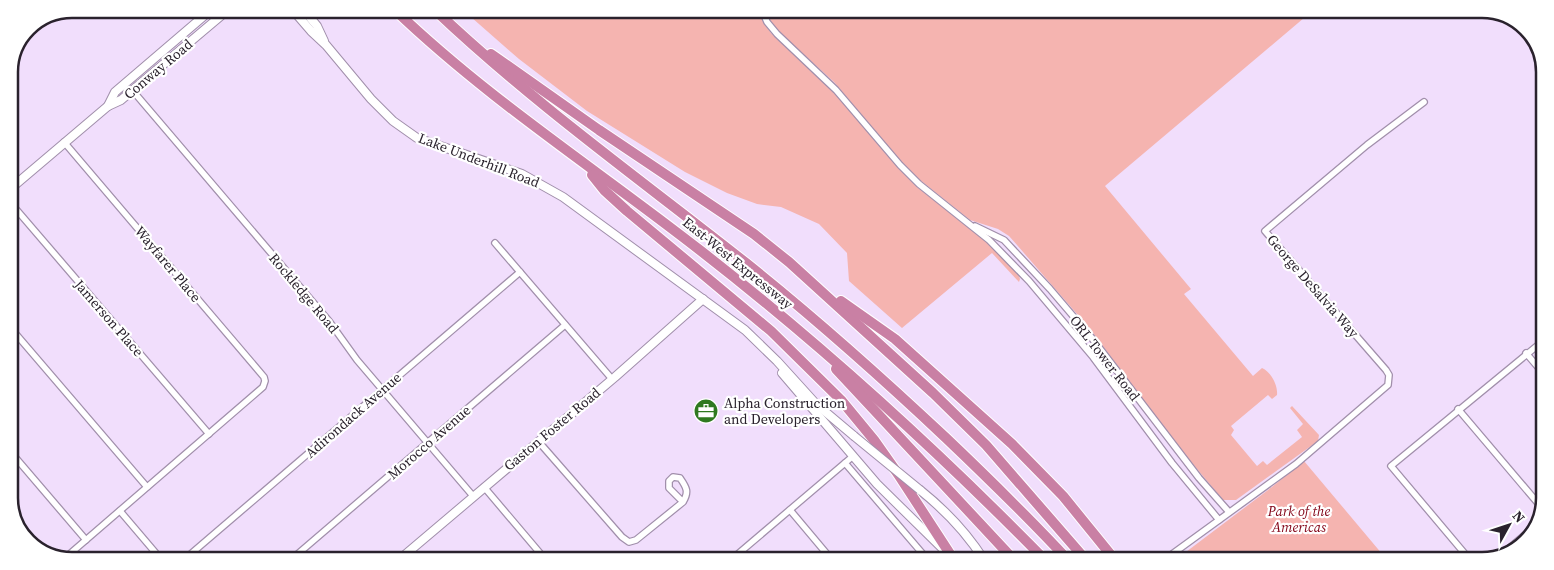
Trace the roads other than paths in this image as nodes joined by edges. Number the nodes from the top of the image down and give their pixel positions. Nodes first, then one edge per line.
1 (201, 18) edge
2 (218, 18) edge
3 (300, 18) edge
4 (310, 18) edge
5 (404, 18) edge
6 (443, 18) edge
7 (765, 18) edge
8 (457, 31) junction
9 (326, 45) junction
10 (132, 91) junction
11 (1424, 102) dead end
12 (108, 106) junction
13 (64, 142) junction
14 (584, 164) junction
15 (18, 182) edge
16 (18, 211) edge
17 (966, 222) junction
18 (495, 243) dead end
19 (520, 272) junction
20 (1037, 275) junction
21 (808, 279) junction
22 (1029, 281) junction
23 (703, 299) junction
24 (565, 325) junction
25 (745, 330) junction
26 (18, 336) edge
27 (1536, 346) edge
28 (820, 348) junction
29 (1526, 353) junction
30 (1536, 365) edge
31 (1120, 375) junction
32 (612, 379) junction
33 (1111, 382) junction
34 (382, 390) junction
35 (1458, 410) junction
36 (209, 434) junction
37 (538, 441) junction
38 (428, 443) junction
39 (852, 457) junction
40 (18, 461) edge
41 (846, 463) junction
42 (147, 487) junction
43 (484, 487) junction
44 (473, 496) junction
45 (1536, 501) edge
46 (683, 502) dead end
47 (790, 510) junction
48 (120, 511) junction
49 (1229, 512) junction
50 (1219, 520) junction
51 (86, 540) junction
52 (74, 552) edge
53 (155, 552) edge
54 (193, 552) edge
55 (300, 552) edge
56 (408, 552) edge
57 (539, 552) edge
58 (741, 552) edge
59 (825, 552) edge
60 (921, 552) edge
61 (946, 552) edge
62 (949, 552) edge
63 (979, 552) edge
64 (1007, 552) edge
65 (1037, 552) edge
66 (1060, 552) edge
67 (1079, 552) edge
68 (1108, 552) edge
69 (1175, 552) edge
70 (1463, 552) edge

1 - 12 main road, Conway Road
2 - 10 main road, Conway Road
3 - 9 main road, Lake Underhill Road
4 - 9 main road, Lake Underhill Road
5 - 14 highway, East-West Expressway
6 - 8 highway, East-West Expressway
7 - 17 street, ORL Tower Road
8 - 21 highway
8 - 66 highway, East-West Expressway
9 - 23 main road, Lake Underhill Road
10 - 12 main road, Conway Road
10 - 34 street, Rockledge Road
11 - 49 street, George DeSalvia Way
12 - 13 main road, Conway Road
13 - 15 main road, Conway Road
13 - 36 street, Wayfarer Place
14 - 28 highway, East-West Expressway
14 - 62 highway
16 - 36 street, Jamerson Place
17 - 20 street, ORL Tower Road
17 - 22 street, ORL Tower Road
18 - 19 street
19 - 24 street
19 - 34 street, Adirondack Avenue
20 - 22 street
20 - 31 street, ORL Tower Road
21 - 67 highway
21 - 68 highway
22 - 33 street, ORL Tower Road
23 - 25 main road, Lake Underhill Road
23 - 32 main road, Gaston Foster Road
24 - 32 street
24 - 38 street, Morocco Avenue
25 - 39 main road, Lake Underhill Road
25 - 63 main road, Lake Underhill Road, bridge
26 - 42 street
27 - 29 street
28 - 64 highway
28 - 65 highway, East-West Expressway
29 - 30 street
29 - 35 street
31 - 33 street
31 - 49 street, ORL Tower Road
32 - 37 main road, Gaston Foster Road
33 - 50 street, ORL Tower Road
34 - 38 street, Rockledge Road
34 - 54 street, Adirondack Avenue
35 - 45 street
35 - 70 street
36 - 42 street
37 - 43 main road, Gaston Foster Road
37 - 46 street
38 - 44 street, Rockledge Road
38 - 55 street, Morocco Avenue
39 - 41 street
39 - 61 main road, Lake Underhill Road
40 - 51 street
41 - 47 street
41 - 60 street
42 - 48 street
43 - 44 main road, Gaston Foster Road
43 - 57 street
44 - 56 main road, Gaston Foster Road
47 - 58 street
47 - 59 street
48 - 51 street
48 - 53 street
49 - 50 street
50 - 69 street
51 - 52 street

